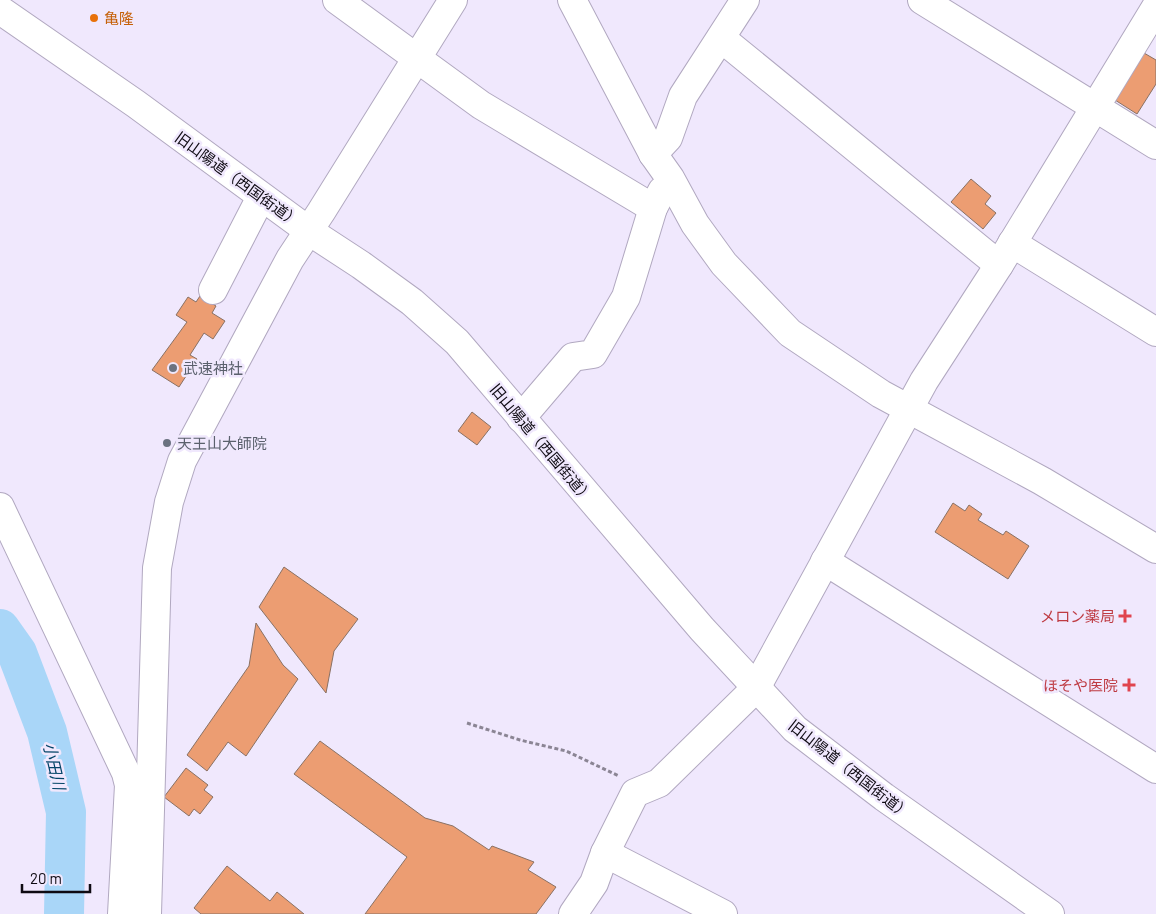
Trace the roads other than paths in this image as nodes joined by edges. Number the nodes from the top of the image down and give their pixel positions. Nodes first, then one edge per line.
1 (5, 0) edge
2 (336, 0) edge
3 (453, 0) edge
4 (572, 0) edge
5 (745, 0) edge
6 (922, 0) edge
7 (1156, 7) edge
8 (0, 8) edge
9 (721, 38) junction
10 (417, 60) junction
11 (1096, 109) junction
12 (1156, 144) edge
13 (653, 154) junction
14 (670, 178) junction
15 (261, 197) junction
16 (654, 208) junction
17 (309, 231) junction
18 (1006, 254) junction
19 (213, 290) dead end
20 (1156, 332) edge
21 (909, 408) junction
22 (521, 418) junction
23 (0, 507) edge
24 (1156, 549) edge
25 (824, 561) junction
26 (756, 688) junction
27 (1156, 769) edge
28 (605, 853) junction
29 (1037, 910) edge
30 (122, 914) edge
31 (147, 914) edge
32 (573, 914) edge
33 (723, 914) edge

1 - 8 street
2 - 10 street
3 - 10 street
4 - 13 street
5 - 9 street
6 - 11 street
7 - 11 street
8 - 15 street, 旧山陽道（西国街道）
9 - 13 street
9 - 18 street
10 - 16 street
10 - 17 street
11 - 12 street
11 - 18 street
13 - 14 street
14 - 16 street
14 - 21 street
15 - 17 street, 旧山陽道（西国街道）
15 - 19 street
16 - 22 street
17 - 22 street, 旧山陽道（西国街道）
17 - 31 street
18 - 20 street
18 - 21 street
21 - 24 street
21 - 25 street
22 - 26 street, 旧山陽道（西国街道）
23 - 30 street
25 - 26 street
25 - 27 street
26 - 28 street
26 - 29 street, 旧山陽道（西国街道）
28 - 32 street
28 - 33 street

